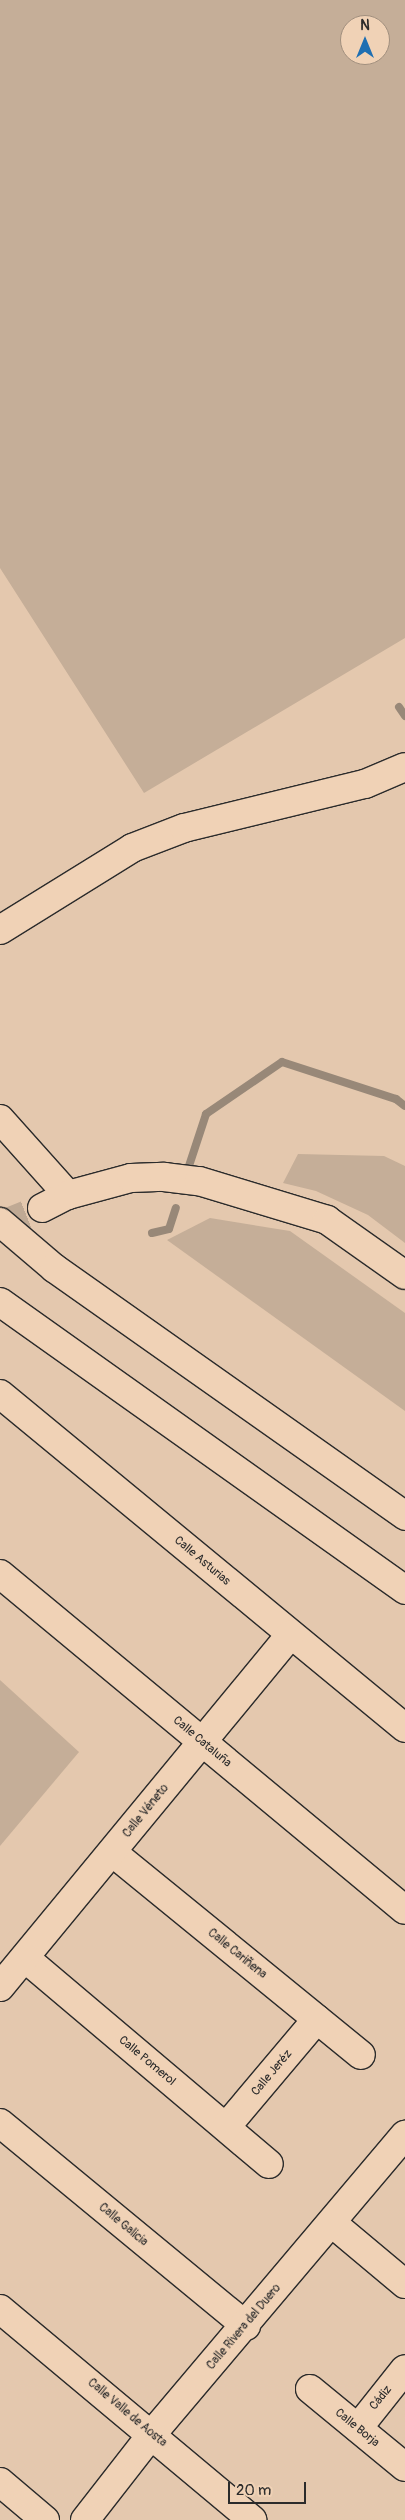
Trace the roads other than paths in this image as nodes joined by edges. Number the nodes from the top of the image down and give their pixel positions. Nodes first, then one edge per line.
1 (405, 767) edge
2 (0, 930) edge
3 (0, 1120) edge
4 (68, 1195) junction
5 (42, 1208) tunnel mouth
6 (0, 1222) edge
7 (405, 1275) edge
8 (0, 1302) edge
9 (0, 1394) edge
10 (352, 1479) junction
11 (405, 1501) edge
12 (405, 1516) edge
13 (0, 1574) edge
14 (405, 1590) edge
15 (292, 1634) junction
16 (405, 1728) edge
17 (203, 1742) junction
18 (112, 1852) junction
19 (405, 1910) edge
20 (25, 1958) junction
21 (0, 1987) edge
22 (317, 2019) junction
23 (361, 2055) dead end
24 (0, 2123) edge
25 (226, 2127) junction
26 (405, 2135) edge
27 (269, 2164) dead end
28 (332, 2224) junction
29 (405, 2284) edge
30 (0, 2309) edge
31 (246, 2326) junction
32 (405, 2369) edge
33 (310, 2389) dead end
34 (358, 2428) junction
35 (152, 2434) junction
36 (405, 2467) edge
37 (0, 2482) edge
38 (45, 2520) edge
39 (85, 2520) edge
40 (252, 2520) edge

1 - 2 main road
3 - 4 main road
4 - 5 main road
4 - 7 main road
6 - 10 main road
8 - 14 main road
9 - 15 main road, Calle Asturias
10 - 11 main road
10 - 12 main road
13 - 17 main road, Calle Cataluña
15 - 16 main road, Calle Asturias
15 - 17 main road, Calle Véneto
17 - 18 main road, Calle Véneto
17 - 19 main road, Calle Cataluña
18 - 20 main road, Calle Véneto
18 - 22 main road, Calle Cariñena
20 - 21 main road, Calle Véneto
20 - 25 main road, Calle Pomerol
22 - 23 main road, Calle Cariñena
22 - 25 main road, Calle Jeréz
24 - 31 main road, Calle Galicia
25 - 27 main road, Calle Pomerol
26 - 28 main road, Calle Rivera del Duero
28 - 29 main road
28 - 31 main road, Calle Rivera del Duero
30 - 35 main road, Calle Valle de Aosta
31 - 35 main road, Calle Rivera del Duero
32 - 34 main road, Cádiz
33 - 34 main road, Calle Borja
34 - 36 main road, Calle Borja
35 - 39 main road, Calle Rivera del Duero
35 - 40 main road, Calle Valle de Aosta
37 - 38 main road

